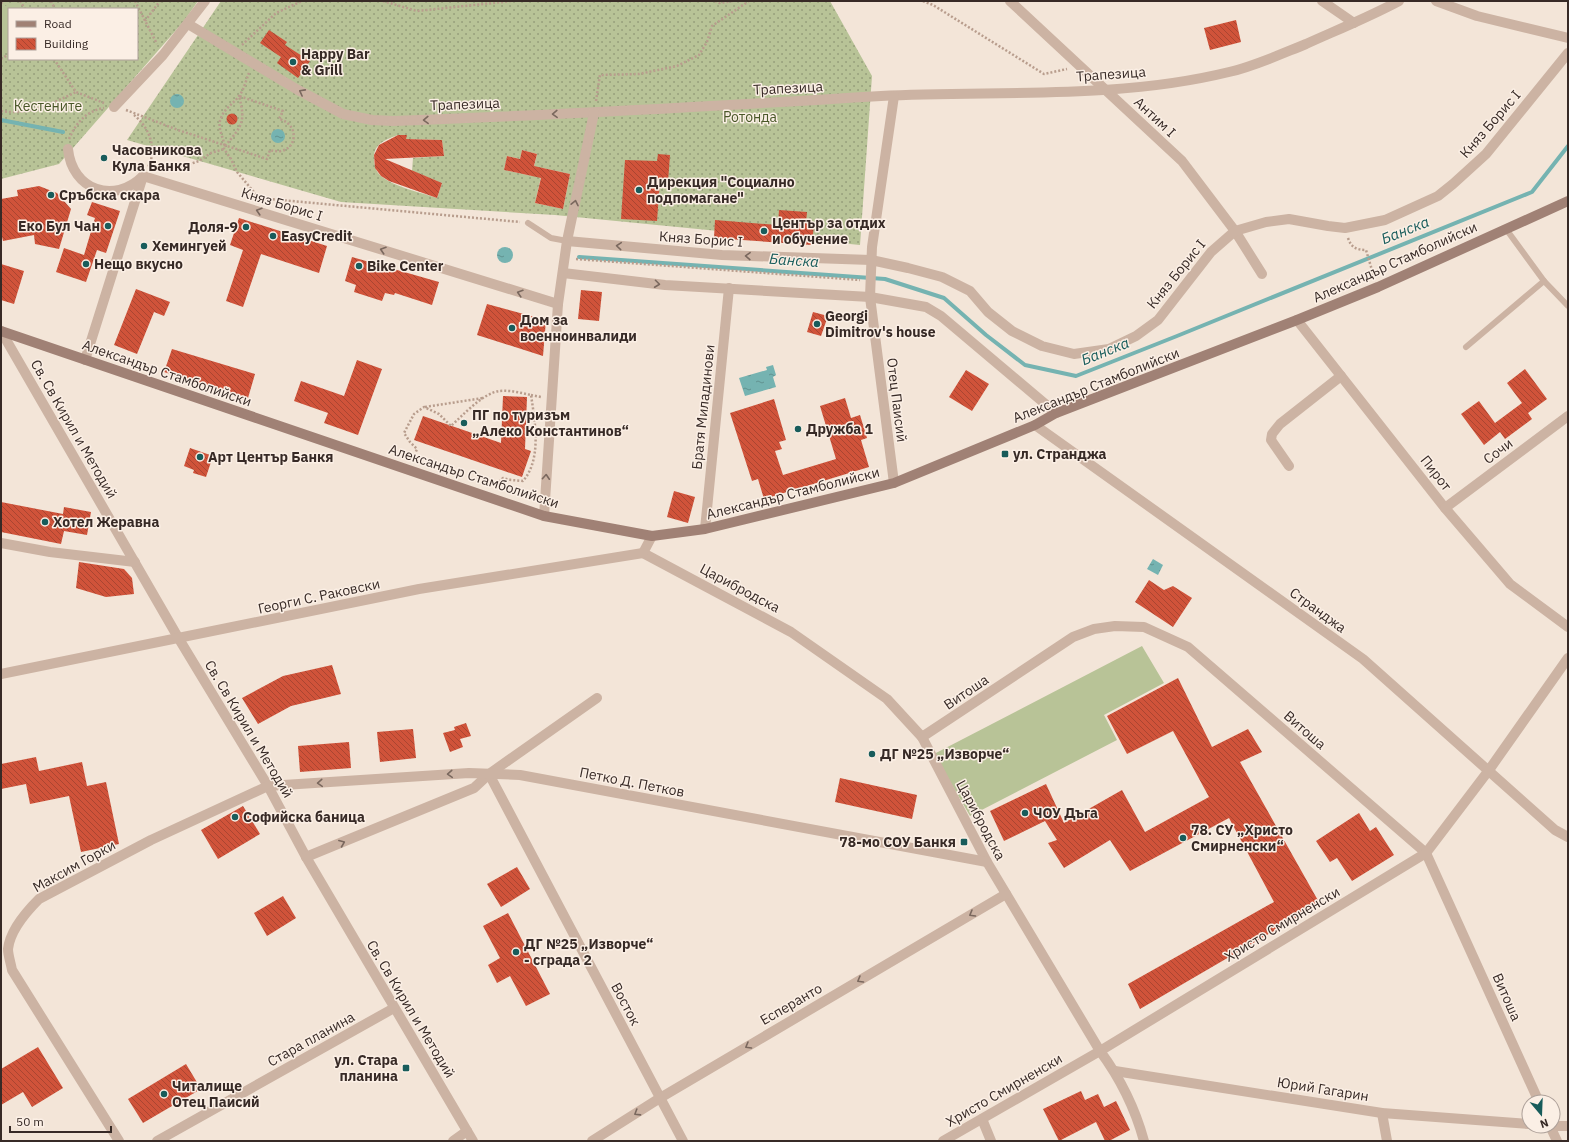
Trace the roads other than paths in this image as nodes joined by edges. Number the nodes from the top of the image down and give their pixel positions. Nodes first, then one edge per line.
1 (205, 1) edge
2 (1010, 1) edge
3 (1322, 1) edge
4 (1399, 1) edge
5 (1436, 1) edge
6 (1354, 23) junction
7 (188, 24) junction
8 (1568, 38) edge
9 (1568, 53) edge
10 (1104, 90) junction
11 (894, 96) junction
12 (114, 107) road end
13 (594, 113) junction
14 (68, 149) road end
15 (143, 176) junction
16 (1568, 201) edge
17 (528, 223) road end
18 (1506, 228) junction
19 (1235, 231) junction
20 (567, 241) junction
21 (871, 263) junction
22 (563, 273) junction
23 (1262, 274) dead end
24 (1544, 281) junction
25 (730, 288) junction
26 (870, 297) junction
27 (558, 304) junction
28 (1568, 306) edge
29 (1297, 320) junction
30 (1, 331) edge
31 (1466, 347) dead end
32 (85, 360) junction
33 (1341, 376) junction
34 (1056, 413) junction
35 (1568, 416) edge
36 (1035, 425) junction
37 (1289, 466) dead end
38 (894, 483) junction
39 (1445, 508) junction
40 (544, 516) junction
41 (705, 529) junction
42 (652, 536) junction
43 (1, 543) edge
44 (643, 553) junction
45 (135, 562) junction
46 (1568, 627) edge
47 (179, 639) junction
48 (1568, 658) edge
49 (1, 674) edge
50 (597, 698) dead end
51 (922, 738) junction
52 (1489, 770) junction
53 (489, 774) junction
54 (268, 786) junction
55 (1568, 837) edge
56 (1426, 853) junction
57 (306, 857) junction
58 (986, 862) junction
59 (1006, 894) junction
60 (394, 1008) junction
61 (1100, 1051) junction
62 (1115, 1071) junction
63 (1535, 1094) edge
64 (660, 1098) junction
65 (1382, 1113) junction
66 (982, 1119) junction
67 (1521, 1123) edge
68 (467, 1131) junction
69 (119, 1141) edge
70 (157, 1141) edge
71 (453, 1141) edge
72 (473, 1141) edge
73 (592, 1141) edge
74 (683, 1141) edge
75 (943, 1141) edge
76 (991, 1141) edge
77 (1144, 1141) edge
78 (1387, 1141) edge

1 - 7 street
2 - 10 street, Антим I
3 - 6 street
4 - 6 street, Трапезица
5 - 8 street
6 - 10 street, Трапезица
7 - 12 street
13 -> 7 street, Трапезица
9 - 19 street, Княз Борис I
10 - 11 street, Трапезица
10 - 19 street, Антим I
11 - 13 street, Трапезица
11 - 21 street
20 -> 13 street
14 - 15 street
27 -> 15 street, Княз Борис I
15 - 32 street
16 - 18 street, Александър Стамболийски
17 - 20 lane, Княз Борис I
18 - 24 lane
18 - 29 street, Александър Стамболийски
19 - 21 street, Княз Борис I
19 - 23 street, Антим I
21 -> 20 street, Княз Борис I
20 - 22 street
21 - 26 street, Отец Паисий
22 -> 25 street
22 - 27 street
24 - 28 lane
24 - 31 lane
25 - 26 street
25 - 41 street, Братя Миладинови
26 - 34 street
26 - 38 street, Отец Паисий
40 -> 27 street
29 - 33 street, Пирот
29 - 34 street, Александър Стамболийски
30 - 32 street, Александър Стамболийски
30 - 45 street, Св. Св Кирил и Методий
32 - 40 street, Александър Стамболийски
33 - 37 street
33 - 39 street, Пирот
34 - 36 street, Александър Стамболийски
35 - 39 street, Сочи
36 - 38 street, Александър Стамболийски
36 - 52 street, Странджа
38 - 41 street, Александър Стамболийски
39 - 46 street, Пирот
40 - 42 street, Александър Стамболийски
41 - 42 street, Александър Стамболийски
42 - 44 street
43 - 45 street
44 - 47 street, Георги С. Раковски
44 - 51 street, Царибродска
45 - 47 street, Св. Св Кирил и Методий
47 - 49 street, Георги С. Раковски
47 - 54 street, Св. Св Кирил и Методий
48 - 52 street, Христо Смирненски
50 - 53 street
51 - 56 street, Витоша
51 - 58 street, Царибродска
52 - 55 street, Странджа
52 - 56 street, Христо Смирненски
53 -> 54 street, Петко Д. Петков
57 -> 53 street
53 - 58 street, Петко Д. Петков
53 - 64 street, Восток
54 - 57 street, Св. Св Кирил и Методий
54 - 69 street, Максим Горки
56 - 61 street, Христо Смирненски
56 - 63 street, Витоша
57 - 60 street, Св. Св Кирил и Методий
58 - 59 street, Царибродска
59 - 61 street, Царибродска
59 -> 64 street, Есперанто
60 - 68 street, Св. Св Кирил и Методий
60 - 70 street, Стара планина
61 - 62 street, Царибродска
61 - 66 street, Христо Смирненски
62 - 65 street, Юрий Гагарин
62 - 77 street, Царибродска
64 -> 73 street, Есперанто
64 - 74 street, Восток
65 - 67 street, Юрий Гагарин
65 - 78 street
66 - 75 street, Христо Смирненски
66 - 76 street
68 - 71 street
68 - 72 street, Св. Св Кирил и Методий

